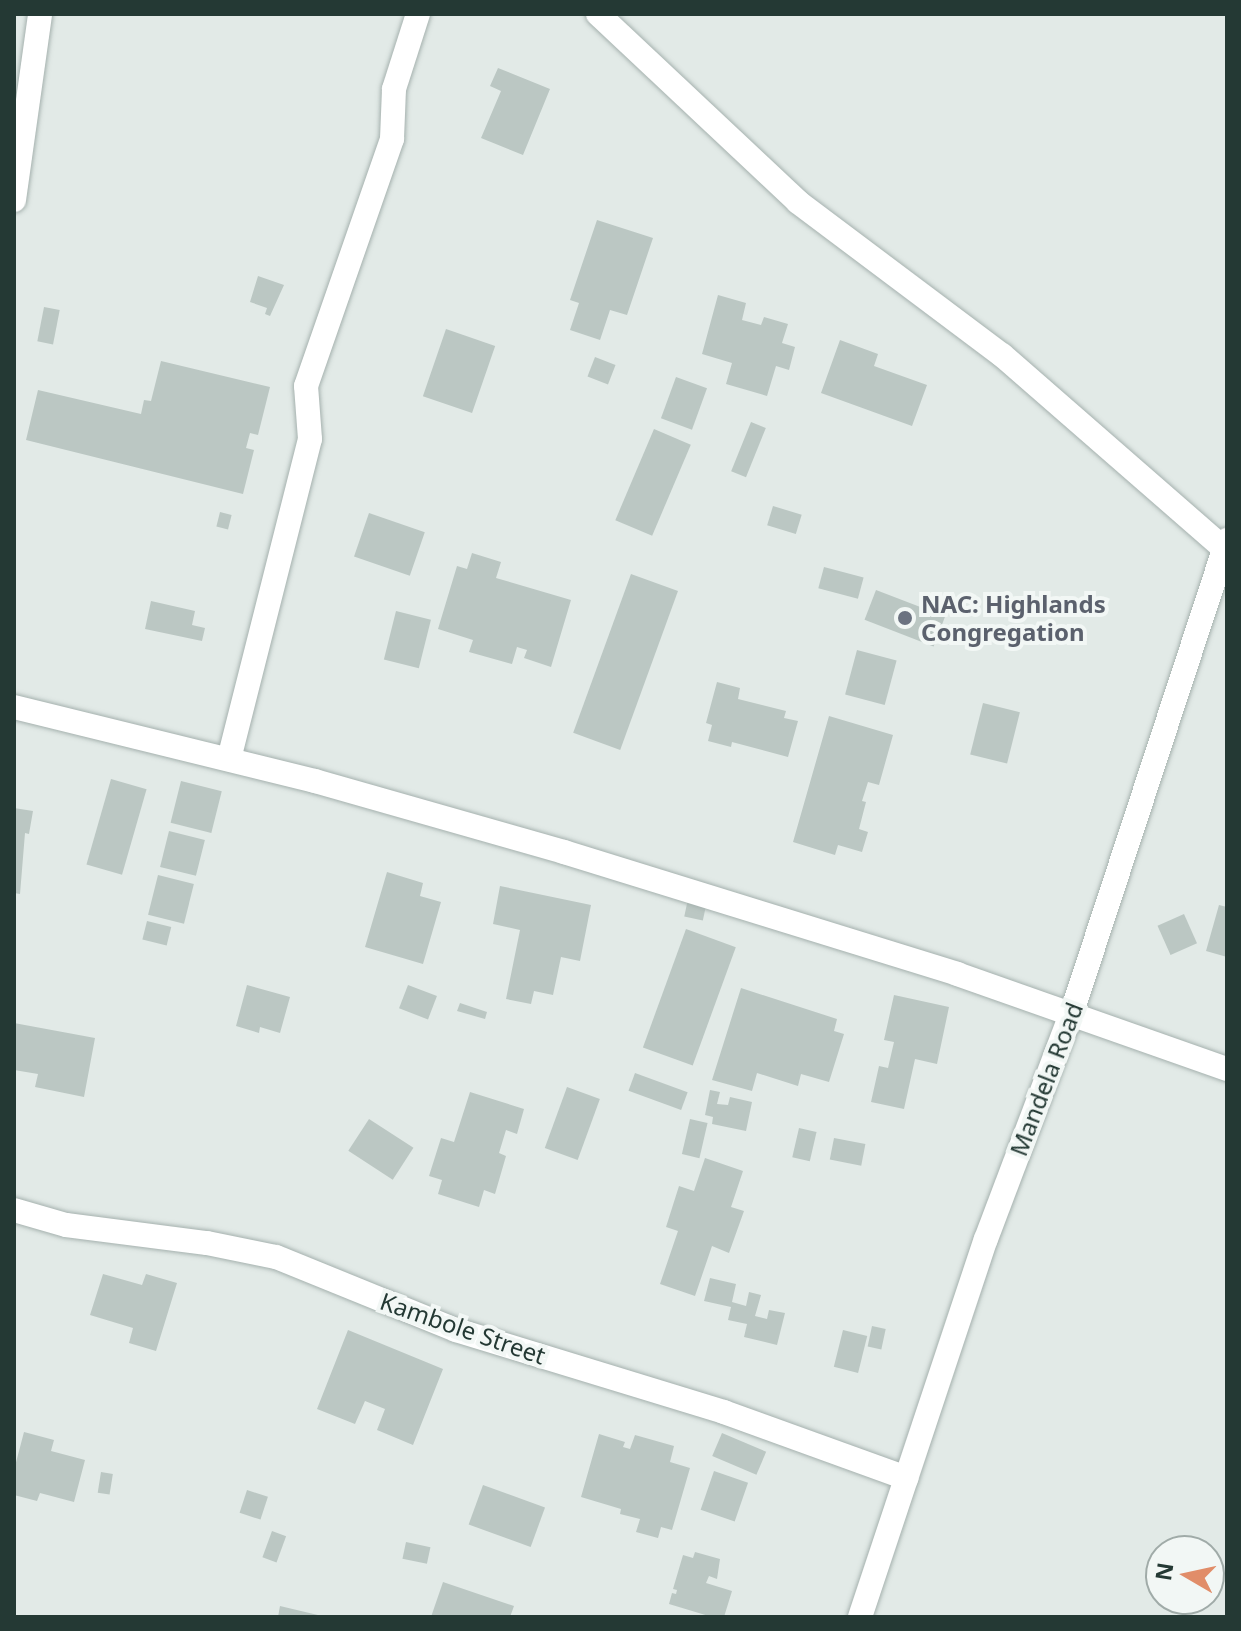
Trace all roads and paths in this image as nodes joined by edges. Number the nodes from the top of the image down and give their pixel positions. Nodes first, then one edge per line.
1 (40, 14) edge
2 (418, 14) edge
3 (598, 14) edge
4 (14, 200) edge
5 (1226, 544) edge
6 (14, 707) edge
7 (229, 759) junction
8 (1072, 1012) junction
9 (1227, 1069) edge
10 (14, 1210) edge
11 (906, 1478) junction
12 (860, 1617) edge

1 - 4 street
2 - 7 street
3 - 5 street
5 - 8 street, Mandela Road
6 - 7 street
7 - 8 street
8 - 9 street
8 - 11 street, Mandela Road
10 - 11 street, Kambole Street
11 - 12 street, Mandela Road

